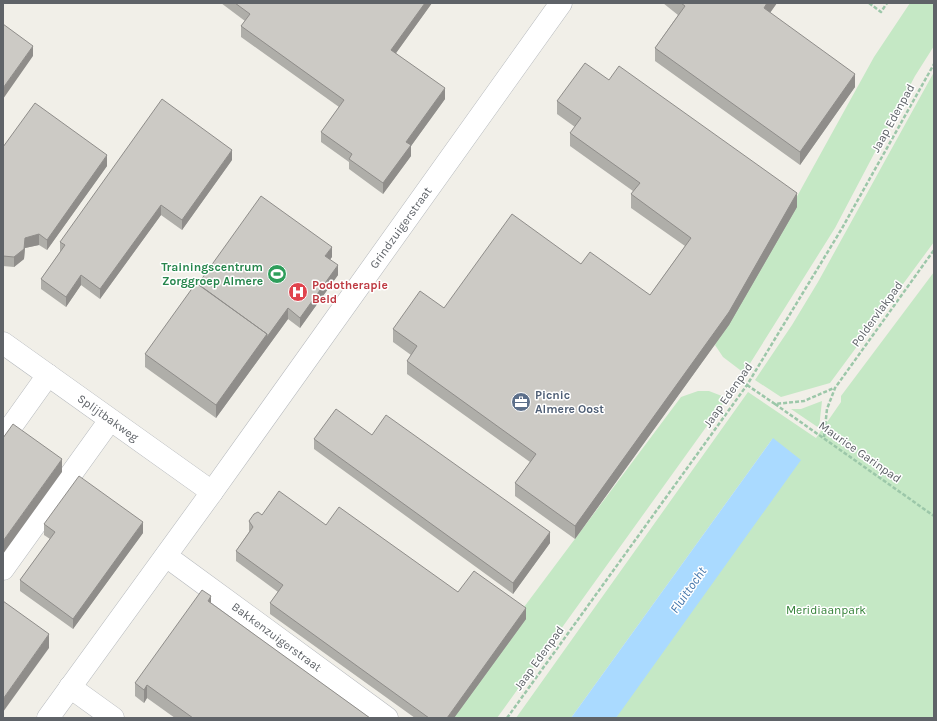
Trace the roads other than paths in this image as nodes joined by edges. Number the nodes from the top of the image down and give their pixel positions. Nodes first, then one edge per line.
1 (561, 3) edge
2 (3, 343) edge
3 (48, 375) junction
4 (110, 420) junction
5 (3, 438) edge
6 (212, 492) junction
7 (166, 556) junction
8 (3, 569) edge
9 (70, 687) junction
10 (48, 718) edge
11 (113, 718) edge
12 (387, 718) edge

1 - 6 street, Grindzuigerstraat
2 - 3 street, Splijtbakweg
3 - 4 street, Splijtbakweg
3 - 5 street
4 - 6 street, Splijtbakweg
4 - 8 street
6 - 7 street
7 - 9 street
7 - 12 street, Bakkenzuigerstraat
9 - 10 street
9 - 11 street

